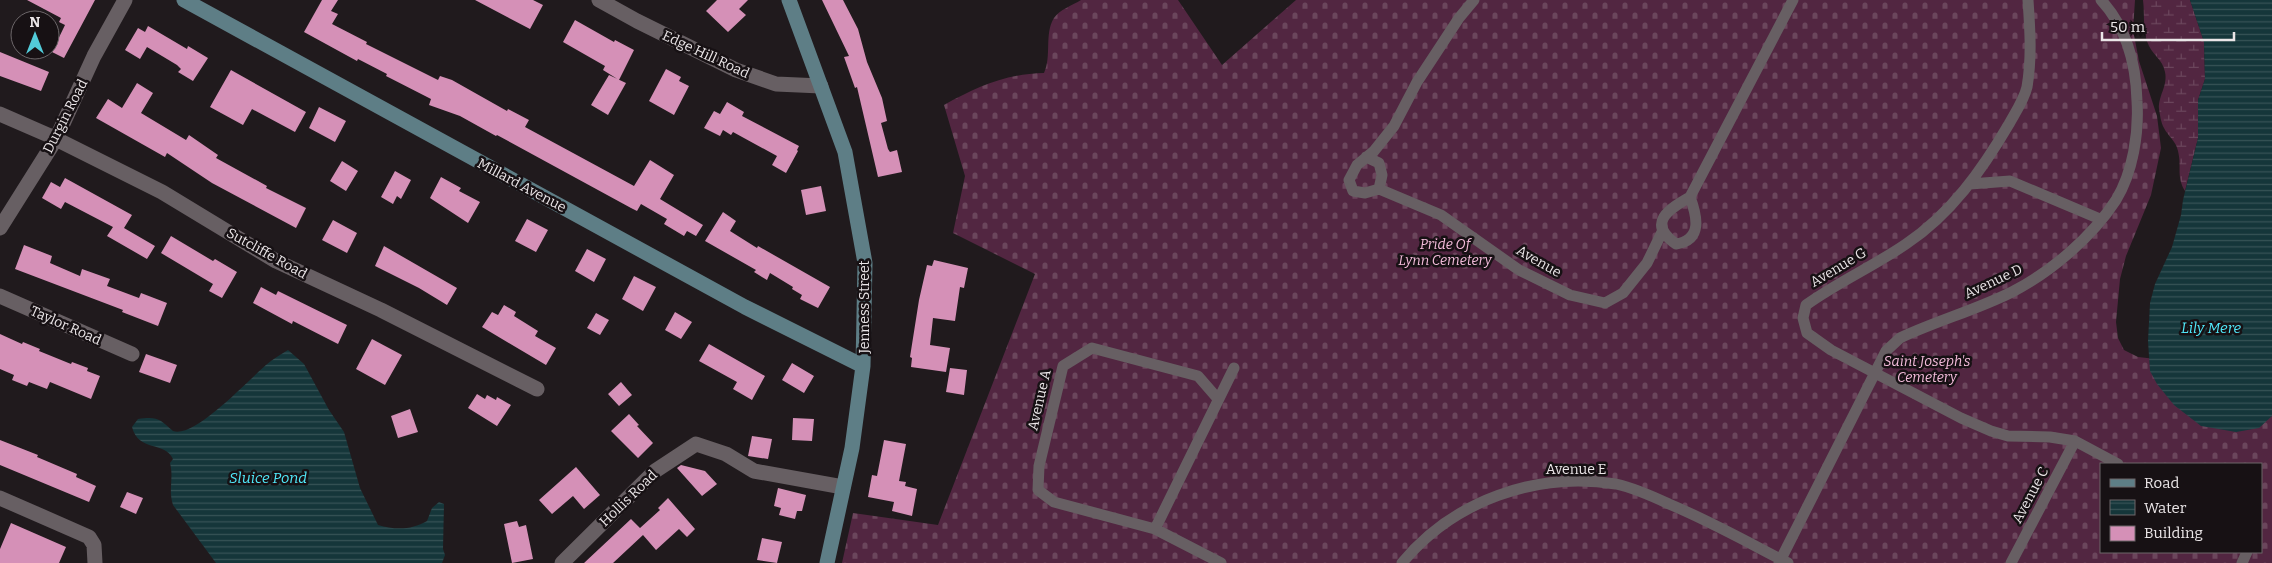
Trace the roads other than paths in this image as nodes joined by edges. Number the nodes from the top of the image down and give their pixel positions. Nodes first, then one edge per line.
1 (125, 0) edge
2 (184, 0) edge
3 (599, 0) edge
4 (789, 0) edge
5 (1474, 0) edge
6 (1793, 0) edge
7 (2028, 0) edge
8 (2101, 0) edge
9 (821, 86) junction
10 (0, 114) edge
11 (56, 139) junction
12 (1366, 157) junction
13 (1970, 184) junction
14 (1379, 189) junction
15 (1690, 197) junction
16 (2100, 219) junction
17 (0, 228) edge
18 (1663, 230) junction
19 (0, 296) edge
20 (132, 354) dead end
21 (863, 366) junction
22 (1234, 368) dead end
23 (1874, 373) junction
24 (537, 389) dead end
25 (1218, 399) junction
26 (2076, 441) junction
27 (2116, 463) edge
28 (843, 487) junction
29 (0, 498) edge
30 (1155, 530) junction
31 (1783, 562) edge
32 (95, 563) edge
33 (562, 563) edge
34 (827, 563) edge
35 (1221, 563) edge
36 (1402, 563) edge
37 (2011, 563) edge

1 - 11 street, Durgin Road
2 - 21 street, Millard Avenue
3 - 9 street, Edge Hill Road
4 - 9 street, Jenness Street
5 - 12 lane, Avenue
6 - 15 lane
7 - 13 lane, Avenue G
8 - 16 lane, Avenue D
9 - 21 street, Jenness Street
10 - 11 street, Sutcliffe Road
11 - 17 street, Durgin Road
11 - 24 street, Sutcliffe Road
12 - 14 lane
12 - 14 lane, Avenue
13 - 16 lane
13 - 23 lane, Avenue G
14 - 18 lane, Avenue
15 - 18 lane, Avenue
15 - 18 lane
16 - 23 lane, Avenue D
19 - 20 street, Taylor Road
21 - 28 street, Jenness Street
22 - 25 lane
23 - 26 lane, Avenue G
23 - 31 lane, Avenue D
25 - 30 lane
25 - 30 lane, Avenue A
26 - 27 lane, Avenue G
26 - 37 lane, Avenue C
28 - 33 street, Hollis Road
28 - 34 street, Jenness Street
29 - 32 street
30 - 35 lane, Avenue A
31 - 36 lane, Avenue E

